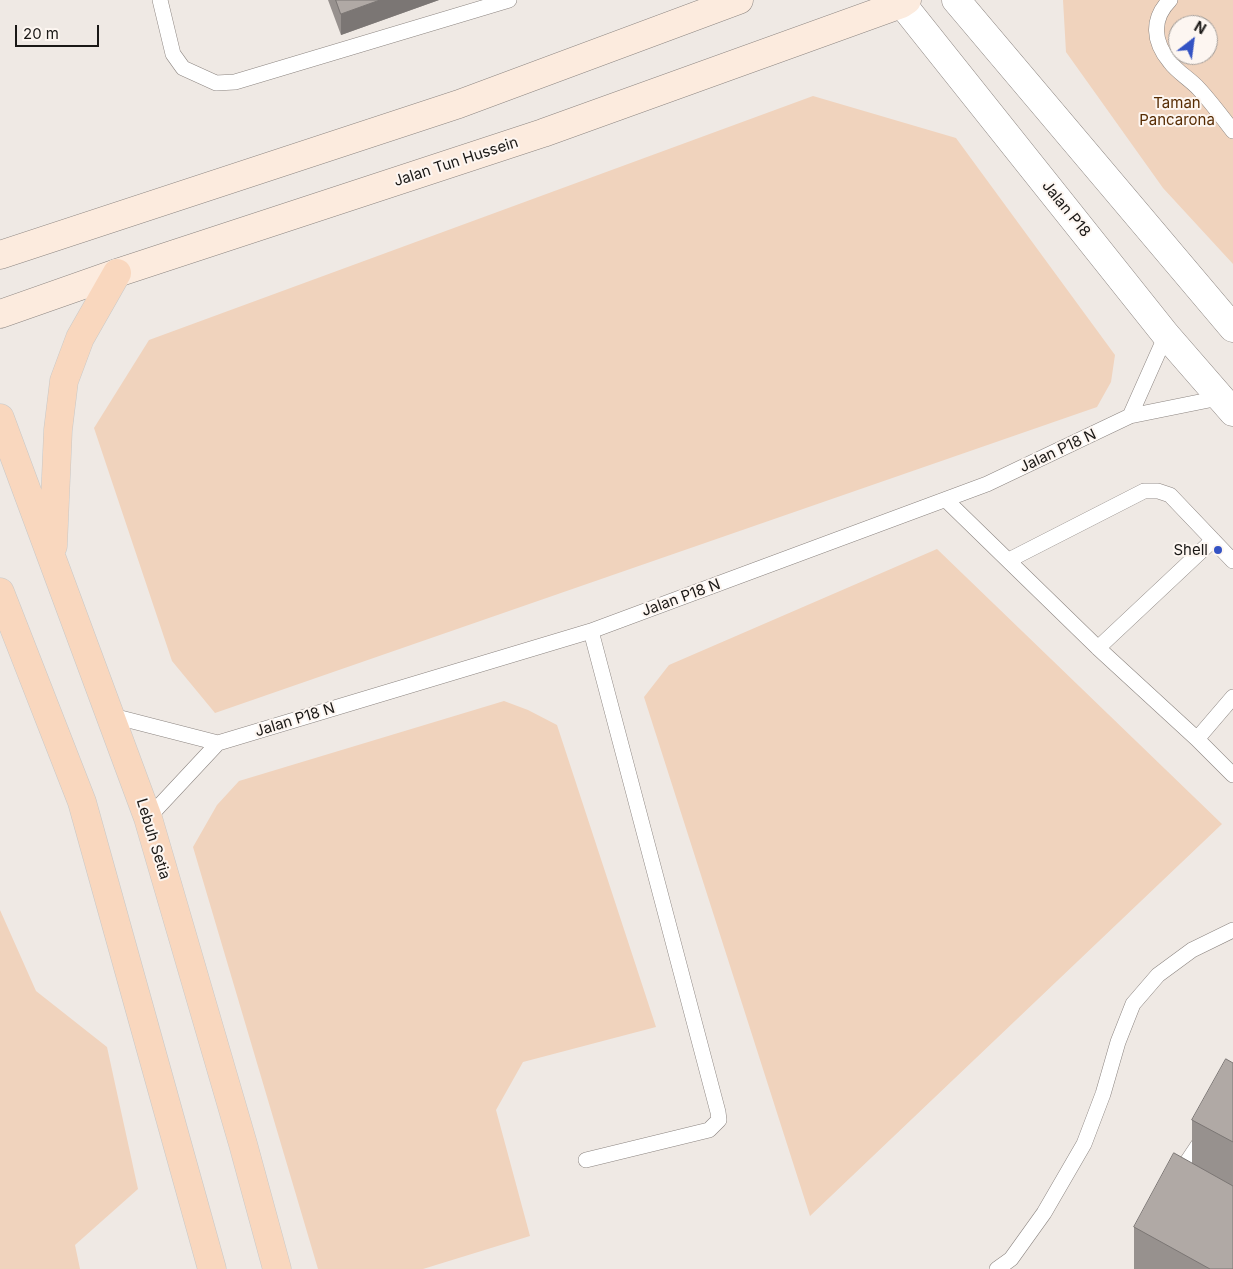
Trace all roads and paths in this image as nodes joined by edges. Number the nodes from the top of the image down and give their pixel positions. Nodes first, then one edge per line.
1 (160, 0) edge
2 (509, 0) edge
3 (739, 0) edge
4 (956, 0) edge
5 (1170, 0) edge
6 (903, 1) edge
7 (1233, 131) edge
8 (0, 255) edge
9 (117, 274) junction
10 (0, 314) edge
11 (1230, 319) edge
12 (1166, 334) junction
13 (1226, 405) edge
14 (1130, 416) junction
15 (0, 418) edge
16 (946, 500) junction
17 (1213, 540) junction
18 (52, 560) junction
19 (1008, 560) junction
20 (1233, 561) edge
21 (0, 592) edge
22 (590, 631) junction
23 (1098, 648) junction
24 (1233, 697) edge
25 (110, 715) junction
26 (1197, 739) junction
27 (218, 743) junction
28 (1233, 775) edge
29 (148, 818) junction
30 (1233, 930) edge
31 (1211, 1126) edge
32 (586, 1160) dead end
33 (1173, 1182) edge
34 (212, 1269) edge
35 (277, 1269) edge
36 (997, 1269) edge

1 - 2 lane
3 - 8 main road
4 - 11 street
5 - 7 lane
6 - 9 main road, Jalan Tun Hussein
6 - 12 street, Jalan P18
9 - 10 main road, Jalan Tun Hussein
9 - 18 main road
12 - 13 street, Jalan P18
12 - 14 lane
13 - 14 lane, Jalan P18 N
14 - 16 lane, Jalan P18 N
15 - 18 main road, Lebuh Setia
16 - 19 lane
16 - 22 lane, Jalan P18 N
17 - 19 lane
17 - 20 lane
17 - 23 lane
18 - 25 main road, Lebuh Setia
19 - 23 lane
21 - 34 main road
22 - 27 lane, Jalan P18 N
22 - 32 lane
23 - 26 lane
24 - 26 lane
25 - 27 lane
25 - 29 main road, Lebuh Setia
26 - 28 lane
27 - 29 lane
29 - 35 main road, Lebuh Setia
30 - 36 lane
31 - 33 lane

